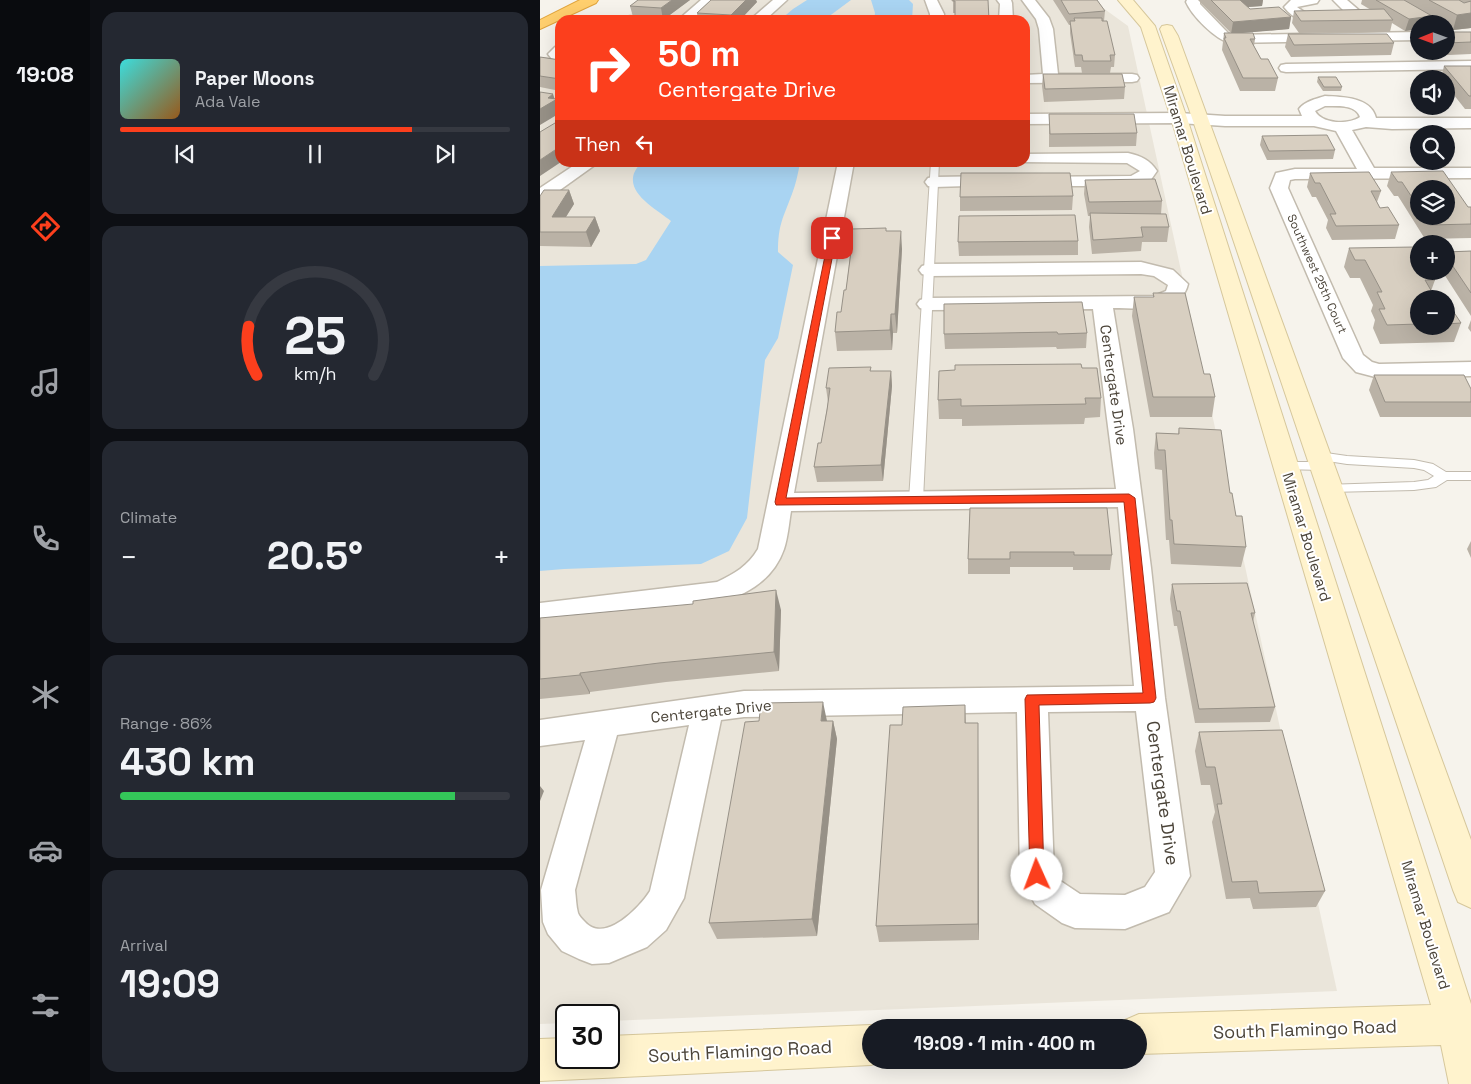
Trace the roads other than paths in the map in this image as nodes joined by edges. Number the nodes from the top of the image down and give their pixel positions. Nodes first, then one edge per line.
1 (591, 0) edge
2 (709, 0) edge
3 (781, 0) edge
4 (931, 0) edge
5 (1002, 0) edge
6 (1028, 0) edge
7 (1125, 0) edge
8 (1143, 0) edge
9 (1313, 0) edge
10 (1328, 0) edge
11 (1363, 0) edge
12 (1389, 0) edge
13 (1193, 1) edge
14 (1341, 1) edge
15 (560, 15) edge
16 (691, 15) edge
17 (763, 15) edge
18 (937, 15) edge
19 (1006, 15) edge
20 (1416, 15) edge
21 (555, 18) edge
22 (540, 25) edge
23 (1410, 36) edge
24 (1275, 47) dead end
25 (1471, 65) edge
26 (1286, 68) junction
27 (1051, 78) junction
28 (1132, 78) dead end
29 (1030, 79) edge
30 (1302, 102) junction
31 (1260, 108) junction
32 (1030, 113) edge
33 (1188, 114) junction
34 (1030, 119) edge
35 (1365, 122) junction
36 (1471, 123) edge
37 (1342, 127) junction
38 (1030, 159) edge
39 (584, 167) edge
40 (845, 167) edge
41 (935, 167) edge
42 (1368, 173) junction
43 (1468, 177) edge
44 (934, 182) junction
45 (540, 196) edge
46 (929, 270) junction
47 (1102, 302) junction
48 (927, 304) junction
49 (1471, 369) edge
50 (1286, 466) junction
51 (1324, 470) junction
52 (1444, 476) junction
53 (1471, 476) edge
54 (1129, 498) junction
55 (916, 500) junction
56 (780, 502) junction
57 (540, 614) edge
58 (1150, 698) junction
59 (1032, 699) junction
60 (708, 710) junction
61 (604, 724) junction
62 (540, 733) edge
63 (1471, 890) edge
64 (1464, 1024) edge
65 (1147, 1034) edge
66 (862, 1045) edge
67 (540, 1060) edge
68 (1470, 1084) edge

1 - 15 highway
2 - 16 street
3 - 17 street
4 - 18 street
5 - 19 street
6 - 27 street
7 - 33 street, Miramar Boulevard
8 - 33 street, Miramar Boulevard
9 - 14 street
10 - 14 street
11 - 14 street
12 - 20 street
13 - 23 street
21 - 22 highway
24 - 26 street
25 - 26 street
26 - 30 street
27 - 28 street
27 - 29 street
30 - 31 street
30 - 31 street
30 - 33 street
30 - 35 street
30 - 37 street
31 - 33 street
32 - 33 street
33 - 34 street
33 - 50 street, Miramar Boulevard
33 - 51 street, Miramar Boulevard
35 - 36 street
35 - 37 street
37 - 42 street
38 - 44 street
39 - 45 street
40 - 56 street
41 - 44 lane
42 - 43 street
42 - 49 street, Southwest 25th Court
44 - 46 lane
46 - 47 street
46 - 48 lane
47 - 48 street
47 - 54 street, Centergate Drive
48 - 55 lane
50 - 51 lane
50 - 64 street, Miramar Boulevard
51 - 52 lane
51 - 52 lane
51 - 63 street, Miramar Boulevard
52 - 53 lane
54 - 55 street
54 - 58 street, Centergate Drive
55 - 56 street
56 - 57 street
58 - 59 street, Centergate Drive
58 - 59 street, Centergate Drive
59 - 60 street, Centergate Drive
60 - 61 street, Centergate Drive
60 - 61 street
61 - 62 street, Centergate Drive
64 - 65 street, South Flamingo Road
64 - 68 street, Miramar Boulevard
66 - 67 street, South Flamingo Road

